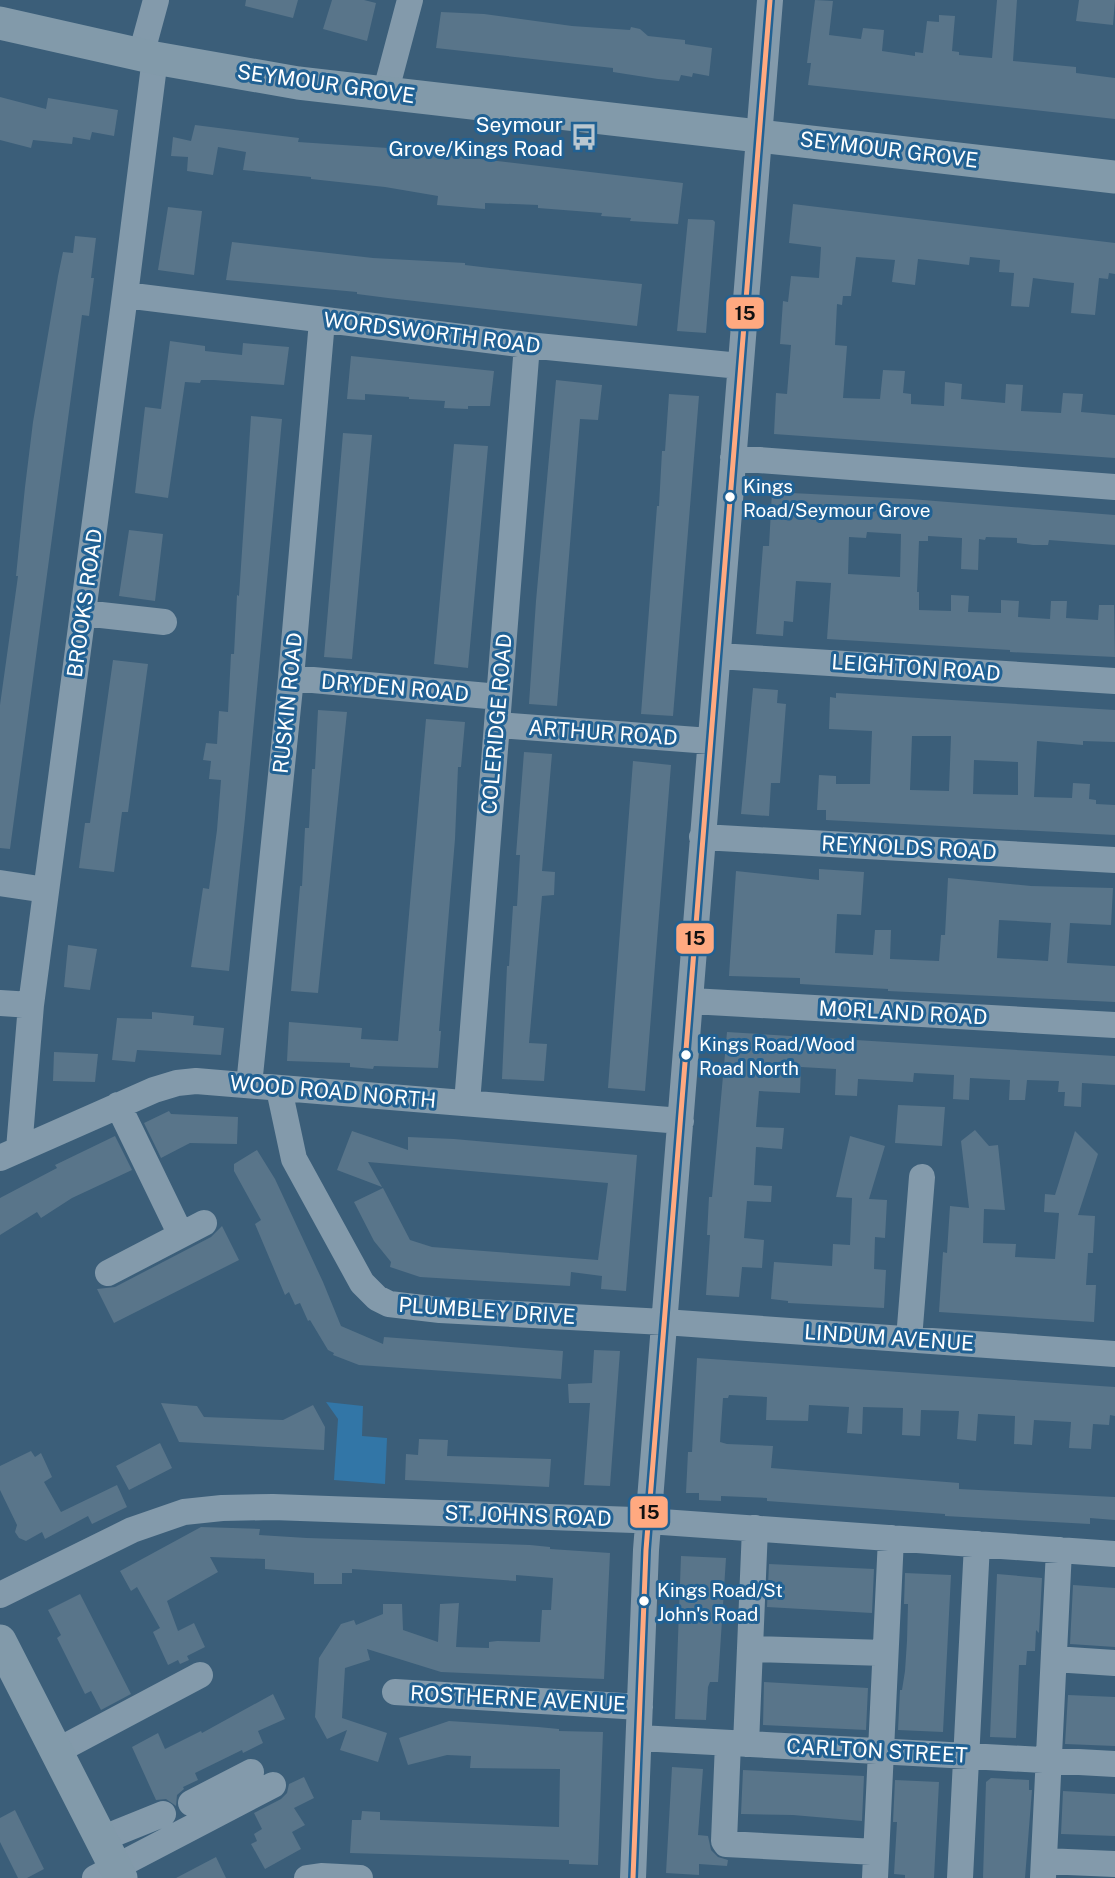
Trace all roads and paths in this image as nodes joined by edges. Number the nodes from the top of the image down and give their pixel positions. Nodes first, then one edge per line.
1 (156, 0) edge
2 (410, 0) edge
3 (770, 0) edge
4 (0, 23) edge
5 (148, 57) junction
6 (385, 94) junction
7 (760, 135) junction
8 (1115, 177) edge
9 (125, 295) junction
10 (322, 321) junction
11 (527, 345) junction
12 (740, 366) junction
13 (733, 458) junction
14 (1115, 487) edge
15 (83, 613) junction
16 (164, 622) dead end
17 (718, 656) junction
18 (291, 678) junction
19 (1115, 681) edge
20 (499, 697) junction
21 (497, 725) junction
22 (710, 741) junction
23 (702, 836) junction
24 (1115, 860) edge
25 (0, 883) edge
26 (46, 890) junction
27 (691, 1001) junction
28 (0, 1003) edge
29 (30, 1005) junction
30 (1115, 1025) edge
31 (249, 1085) junction
32 (279, 1089) junction
33 (467, 1103) junction
34 (118, 1105) junction
35 (681, 1121) junction
36 (10, 1154) edge
37 (922, 1177) dead end
38 (204, 1223) dead end
39 (181, 1236) junction
40 (108, 1273) dead end
41 (664, 1322) junction
42 (909, 1339) junction
43 (1115, 1354) edge
44 (648, 1521) junction
45 (755, 1528) junction
46 (891, 1538) junction
47 (977, 1544) junction
48 (1059, 1550) junction
49 (1115, 1553) edge
50 (0, 1595) edge
51 (0, 1641) edge
52 (750, 1649) junction
53 (885, 1653) junction
54 (1054, 1659) junction
55 (1115, 1662) edge
56 (200, 1675) dead end
57 (395, 1692) dead end
58 (640, 1707) junction
59 (639, 1738) junction
60 (737, 1743) junction
61 (57, 1751) junction
62 (881, 1752) junction
63 (966, 1756) junction
64 (1048, 1760) junction
65 (1115, 1764) edge
66 (191, 1803) dead end
67 (163, 1814) dead end
68 (876, 1852) junction
69 (1115, 1864) edge
70 (108, 1865) edge
71 (1044, 1869) edge
72 (307, 1878) edge
73 (360, 1878) edge
74 (632, 1878) edge
75 (875, 1878) edge
76 (960, 1878) edge

1 - 5 street, BROOKS ROAD
2 - 6 street
3 - 7 street
4 - 5 main road, SEYMOUR GROVE
5 - 6 main road, SEYMOUR GROVE
5 - 9 street, BROOKS ROAD
6 - 7 main road, SEYMOUR GROVE
7 - 8 main road, SEYMOUR GROVE
7 - 12 street
9 - 10 street, WORDSWORTH ROAD
9 - 15 street, BROOKS ROAD
10 - 11 street, WORDSWORTH ROAD
10 - 18 street, RUSKIN ROAD
11 - 12 street, WORDSWORTH ROAD
11 - 20 street, COLERIDGE ROAD
12 - 13 street
13 - 14 street
13 - 17 street
15 - 16 street
15 - 26 street, BROOKS ROAD
17 - 19 street, LEIGHTON ROAD
17 - 22 street
18 - 20 street, DRYDEN ROAD
18 - 31 street, RUSKIN ROAD
20 - 21 street, COLERIDGE ROAD
21 - 22 street, ARTHUR ROAD
21 - 33 street, COLERIDGE ROAD
22 - 23 street
23 - 24 street, REYNOLDS ROAD
23 - 27 street
25 - 26 street
26 - 29 street, BROOKS ROAD
27 - 30 street, MORLAND ROAD
27 - 35 street
28 - 29 street
29 - 36 street, BROOKS ROAD
31 - 32 street, WOOD ROAD NORTH
31 - 34 street, WOOD ROAD NORTH
32 - 33 street, WOOD ROAD NORTH
32 - 41 street, PLUMBLEY DRIVE
33 - 35 street, WOOD ROAD NORTH
34 - 36 street, WOOD ROAD NORTH
34 - 39 street
35 - 41 street
37 - 42 street
38 - 39 street
39 - 40 street
41 - 42 street, LINDUM AVENUE
41 - 44 street
42 - 43 street, LINDUM AVENUE
44 - 45 street, ST. JOHNS ROAD
44 - 50 street, ST. JOHNS ROAD
44 - 58 street
45 - 46 street, ST. JOHNS ROAD
45 - 52 street
46 - 47 street, ST. JOHNS ROAD
46 - 53 street
47 - 48 street, ST. JOHNS ROAD
47 - 63 street
48 - 49 street, ST. JOHNS ROAD
48 - 54 street
51 - 61 main road
52 - 53 street
52 - 60 street
53 - 62 street
54 - 55 street
54 - 64 street
56 - 61 street
57 - 58 street, ROSTHERNE AVENUE
58 - 59 street
59 - 60 street, CARLTON STREET
59 - 74 street
60 - 62 street, CARLTON STREET
60 - 68 street
61 - 70 main road
62 - 63 street, CARLTON STREET
62 - 68 street
63 - 64 street, CARLTON STREET
63 - 76 street
64 - 65 street, CARLTON STREET
64 - 71 street
66 - 70 street
67 - 70 street
68 - 75 street
69 - 71 street
72 - 73 street

